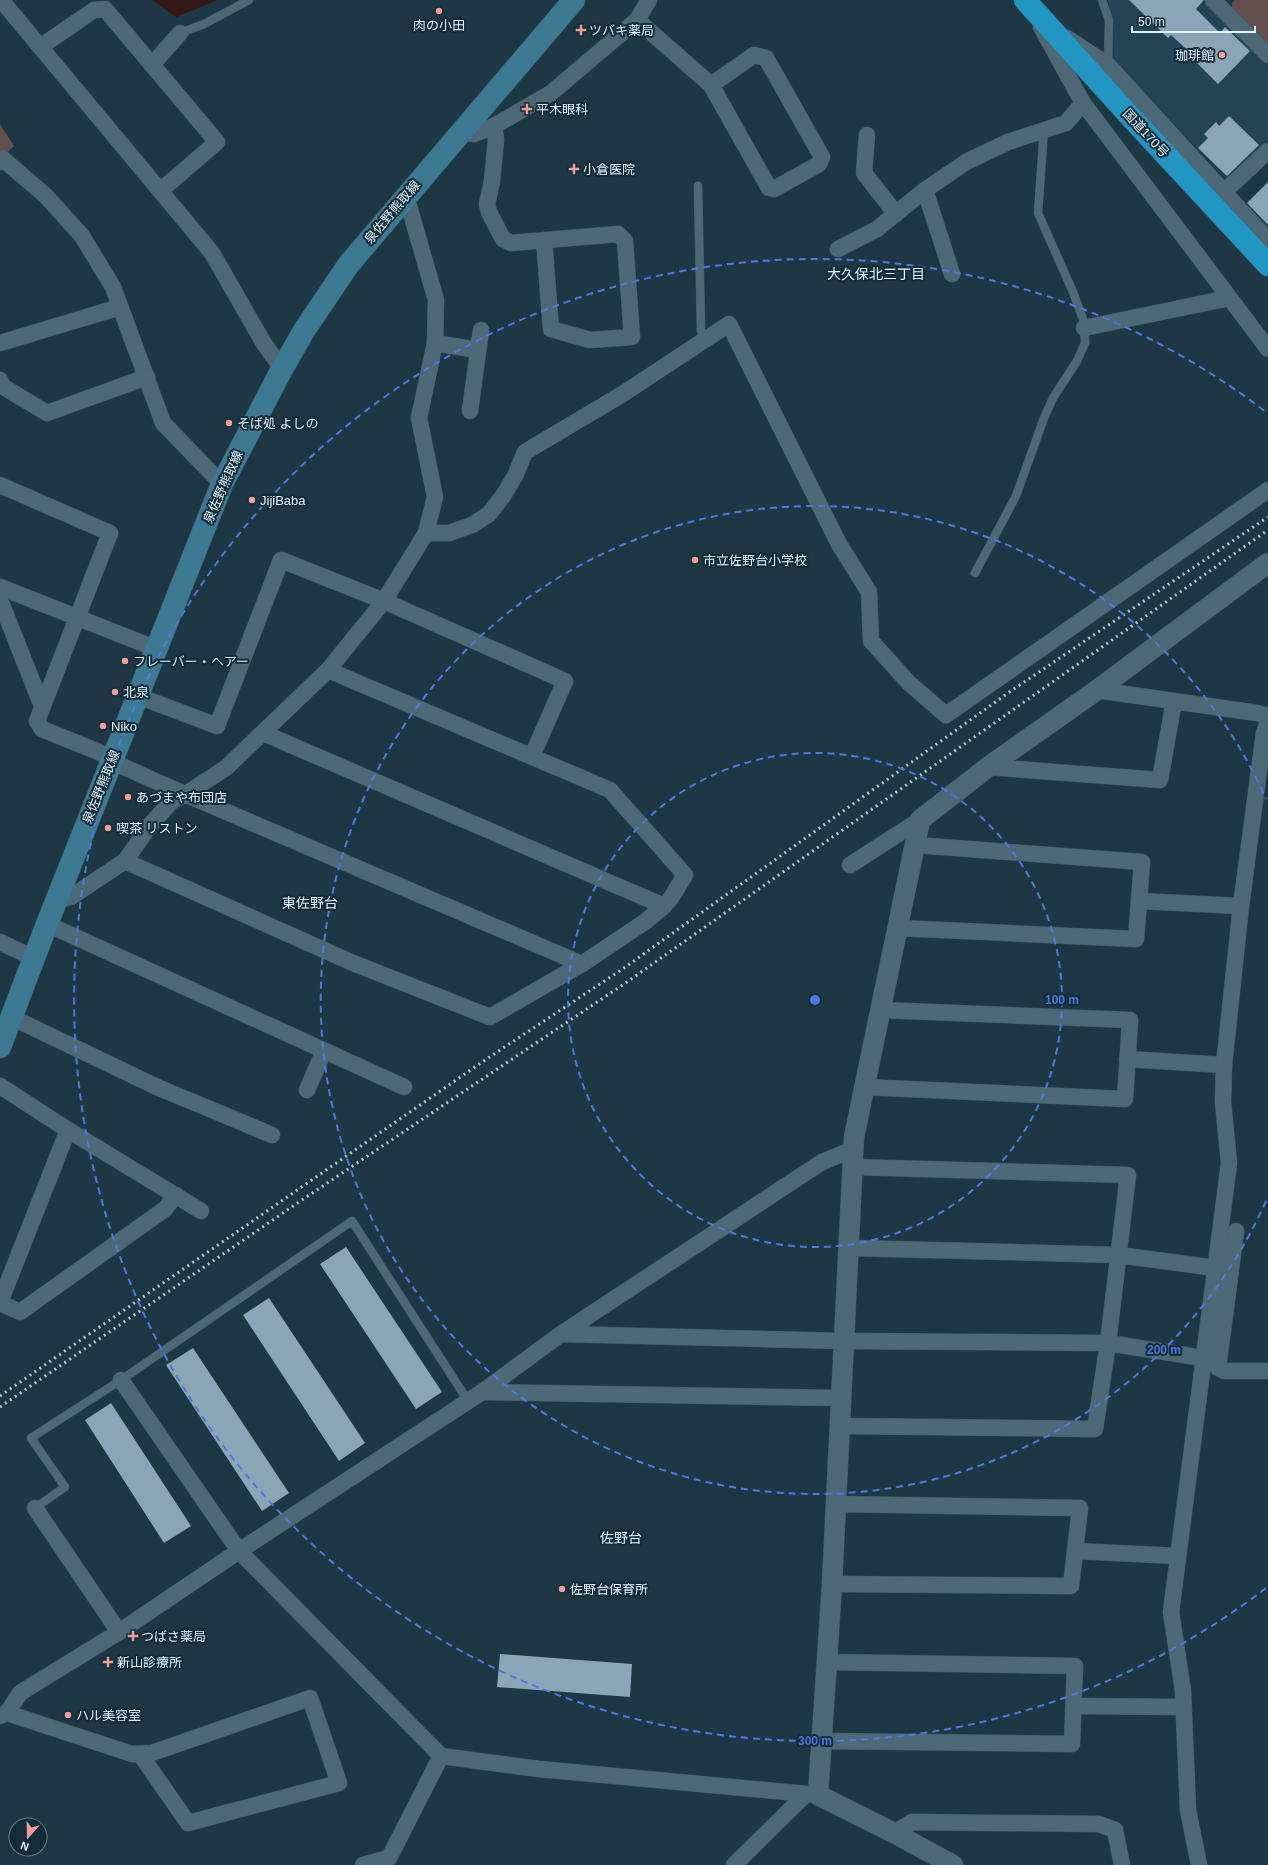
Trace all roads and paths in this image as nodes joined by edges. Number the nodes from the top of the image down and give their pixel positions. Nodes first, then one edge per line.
1 (1, 0) edge
2 (249, 0) edge
3 (574, 0) edge
4 (649, 0) edge
5 (1102, 0) edge
6 (1027, 2) edge
7 (1218, 2) edge
8 (637, 20) junction
9 (1046, 24) junction
10 (180, 33) joint
11 (40, 47) junction
12 (1268, 55) edge
13 (152, 65) junction
14 (1108, 65) junction
15 (711, 85) junction
16 (1083, 103) junction
17 (494, 126) junction
18 (1044, 129) junction
19 (460, 133) junction
20 (866, 135) dead end
21 (1268, 151) edge
22 (0, 162) edge
23 (698, 186) dead end
24 (160, 190) junction
25 (925, 190) junction
26 (1224, 192) junction
27 (406, 196) junction
28 (896, 214) junction
29 (544, 240) junction
30 (1268, 240) edge
31 (838, 249) dead end
32 (1268, 265) edge
33 (952, 274) dead end
34 (1229, 298) junction
35 (120, 307) junction
36 (1084, 328) junction
37 (481, 330) dead end
38 (704, 340) junction
39 (0, 343) edge
40 (435, 343) junction
41 (1268, 349) edge
42 (478, 350) junction
43 (282, 369) junction
44 (147, 377) junction
45 (0, 380) edge
46 (470, 411) dead end
47 (222, 484) junction
48 (0, 485) edge
49 (1268, 490) edge
50 (426, 533) junction
51 (1268, 563) edge
52 (975, 573) dead end
53 (0, 587) edge
54 (0, 600) edge
55 (384, 601) junction
56 (76, 618) junction
57 (156, 649) junction
58 (328, 670) junction
59 (1096, 690) junction
60 (138, 696) junction
61 (1174, 701) junction
62 (42, 706) junction
63 (1268, 716) edge
64 (1268, 722) edge
65 (263, 733) junction
66 (532, 756) junction
67 (112, 760) junction
68 (988, 767) junction
69 (186, 794) junction
70 (920, 820) junction
71 (915, 845) junction
72 (125, 861) junction
73 (850, 865) dead end
74 (57, 900) junction
75 (1139, 901) junction
76 (664, 906) junction
77 (1241, 906) junction
78 (47, 924) junction
79 (898, 928) junction
80 (0, 942) edge
81 (34, 958) junction
82 (582, 964) junction
83 (880, 1010) junction
84 (11, 1017) junction
85 (0, 1047) edge
86 (324, 1051) junction
87 (1127, 1059) junction
88 (1224, 1065) junction
89 (0, 1086) edge
90 (404, 1087) dead end
91 (864, 1087) junction
92 (307, 1090) dead end
93 (68, 1130) junction
94 (272, 1135) dead end
95 (853, 1158) junction
96 (176, 1195) junction
97 (201, 1211) dead end
98 (1236, 1231) dead end
99 (850, 1248) junction
100 (1119, 1255) junction
101 (1215, 1268) junction
102 (0, 1302) edge
103 (561, 1334) junction
104 (845, 1341) junction
105 (1108, 1344) junction
106 (1203, 1358) junction
107 (1218, 1368) junction
108 (1268, 1371) edge
109 (121, 1380) junction
110 (482, 1392) junction
111 (841, 1398) junction
112 (468, 1401) junction
113 (840, 1426) junction
114 (836, 1504) junction
115 (36, 1508) joint
116 (239, 1551) junction
117 (1075, 1551) junction
118 (1178, 1556) junction
119 (832, 1584) junction
120 (119, 1632) junction
121 (827, 1662) junction
122 (1074, 1706) junction
123 (1182, 1707) junction
124 (4, 1714) edge
125 (823, 1741) junction
126 (140, 1754) junction
127 (441, 1756) junction
128 (812, 1795) junction
129 (894, 1833) junction
130 (363, 1865) edge
131 (734, 1865) edge
132 (953, 1865) edge
133 (1122, 1865) edge
134 (1199, 1865) edge

1 - 11 street
2 - 10 lane
3 - 19 main road, 泉佐野熊取線
4 - 8 street
5 - 14 lane
6 - 9 highway, 国道170号
6 - 16 street
7 - 12 street
8 - 15 street
8 - 17 street
9 - 14 street
9 - 32 highway, 国道170号
10 - 13 street
11 - 13 street
11 - 24 street
13 - 24 street
14 - 26 street
15 - 15 street
16 - 18 street
16 - 34 street
17 - 19 street
17 - 29 street
18 - 25 street
18 - 36 lane
19 - 27 main road, 泉佐野熊取線
20 - 28 street
21 - 26 street
22 - 35 street
23 - 38 lane
24 - 43 street
25 - 28 street
25 - 33 street
26 - 30 street
27 - 40 street
27 - 43 main road, 泉佐野熊取線
28 - 31 street
29 - 29 street
34 - 36 street
34 - 41 street
35 - 39 street
35 - 44 street
36 - 52 lane
37 - 42 street
38 - 49 street
38 - 50 street
40 - 42 street
40 - 50 street
42 - 46 street
43 - 47 main road, 泉佐野熊取線
44 - 45 street
44 - 47 street
47 - 57 main road, 泉佐野熊取線
48 - 56 street
50 - 55 street
51 - 59 street
53 - 56 street
54 - 62 street
55 - 58 street
55 - 60 street
55 - 66 street
56 - 57 street
56 - 62 street
57 - 60 main road, 泉佐野熊取線
58 - 65 street
58 - 66 street
59 - 61 street
59 - 68 street
60 - 67 main road, 泉佐野熊取線
61 - 63 street
61 - 68 street
62 - 67 street
64 - 77 street
65 - 69 street
65 - 76 street
66 - 76 street
67 - 69 street
67 - 74 main road, 泉佐野熊取線
68 - 70 street
69 - 72 street
69 - 82 street
70 - 71 street
70 - 73 street
71 - 75 street
71 - 79 street
72 - 74 street
72 - 82 street
74 - 78 main road, 泉佐野熊取線
75 - 77 street
75 - 79 street
76 - 82 street
77 - 88 street
78 - 81 main road, 泉佐野熊取線
78 - 86 street
79 - 83 street
80 - 81 street
81 - 84 main road, 泉佐野熊取線
83 - 87 street
83 - 91 street
84 - 85 main road, 泉佐野熊取線
84 - 94 street
86 - 90 street
86 - 92 street
87 - 88 street
87 - 91 street
88 - 101 street
89 - 93 street
91 - 95 street
93 - 96 street
93 - 102 street
95 - 99 street
95 - 100 street
95 - 103 street
96 - 97 street
96 - 102 street
98 - 107 street
99 - 100 street
99 - 104 street
100 - 101 street
100 - 105 street
101 - 106 street
103 - 104 street
103 - 110 street
104 - 105 street
104 - 111 street
105 - 106 street
105 - 113 street
106 - 107 street
106 - 118 street
107 - 108 street
109 - 112 lane
109 - 115 lane
109 - 116 street
110 - 111 street
110 - 112 street
111 - 113 street
112 - 116 street
113 - 114 street
114 - 117 street
114 - 119 street
115 - 120 street
116 - 120 street
116 - 127 street
117 - 118 street
117 - 119 street
118 - 123 street
119 - 121 street
120 - 124 street
121 - 122 street
121 - 125 street
122 - 123 street
122 - 125 street
123 - 134 street
124 - 126 street
125 - 128 street
126 - 126 street
127 - 128 street
127 - 130 street
128 - 129 street
128 - 131 street
129 - 132 street
129 - 133 street

